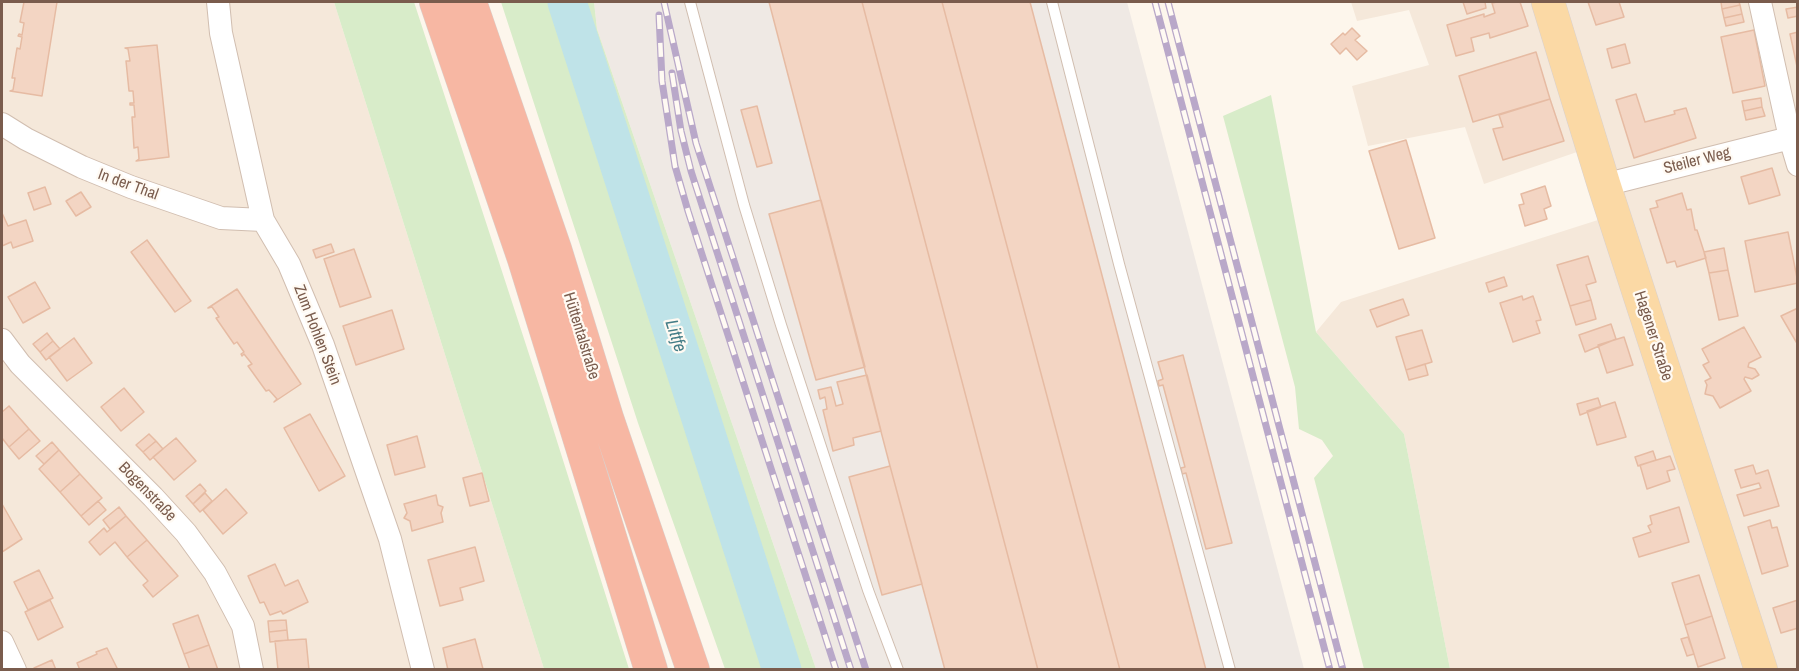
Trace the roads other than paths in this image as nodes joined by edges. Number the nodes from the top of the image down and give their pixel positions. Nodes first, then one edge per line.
1 (218, 2) edge
2 (436, 2) edge
3 (470, 2) edge
4 (690, 2) edge
5 (1052, 2) edge
6 (1548, 2) edge
7 (1760, 2) edge
8 (2, 124) edge
9 (1790, 138) junction
10 (1797, 165) edge
11 (1604, 185) junction
12 (263, 220) junction
13 (2, 340) edge
14 (2, 642) edge
15 (15, 669) edge
16 (252, 669) edge
17 (423, 669) edge
18 (651, 669) edge
19 (693, 669) edge
20 (898, 669) edge
21 (1230, 669) edge
22 (1761, 669) edge

1 - 12 street, Zum Hohlen Stein
2 - 18 highway, Hüttentalstraße
3 - 19 highway, Hüttentalstraße
4 - 20 lane
5 - 21 lane
6 - 11 main road, Hagener Straße
7 - 9 street
8 - 12 street, In der Thal
9 - 10 street
9 - 11 street, Steiler Weg
11 - 22 main road, Hagener Straße
12 - 17 street, Zum Hohlen Stein
13 - 16 street, Bogenstraße
14 - 15 street

